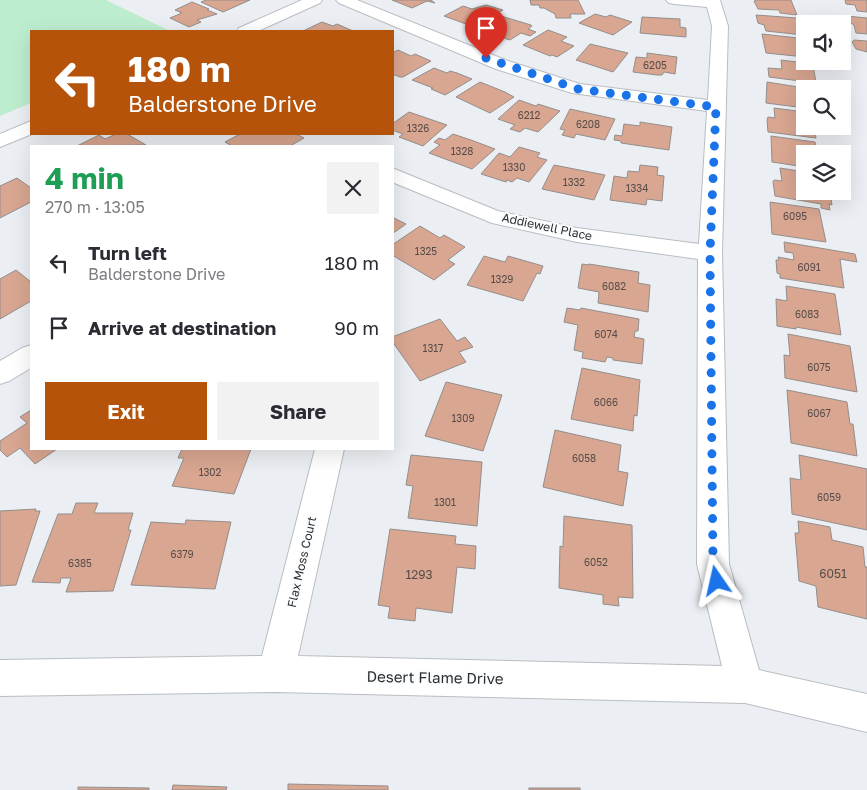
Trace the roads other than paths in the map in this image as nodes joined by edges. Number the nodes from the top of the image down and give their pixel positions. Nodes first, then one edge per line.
1 (315, 0) edge
2 (344, 0) edge
3 (674, 0) edge
4 (713, 2) edge
5 (247, 30) edge
6 (716, 107) junction
7 (30, 127) edge
8 (0, 141) edge
9 (394, 175) edge
10 (710, 253) junction
11 (30, 356) edge
12 (0, 374) edge
13 (329, 450) edge
14 (276, 674) junction
15 (0, 678) edge
16 (745, 685) junction
17 (867, 713) edge

1 - 5 street
2 - 6 street
3 - 4 street
4 - 6 street
6 - 10 street
7 - 8 street
9 - 10 street, Addiewell Place
10 - 16 street
11 - 12 street
13 - 14 street, Flax Moss Court
14 - 15 street, Desert Flame Drive
14 - 16 street, Desert Flame Drive
16 - 17 street, Desert Flame Drive

